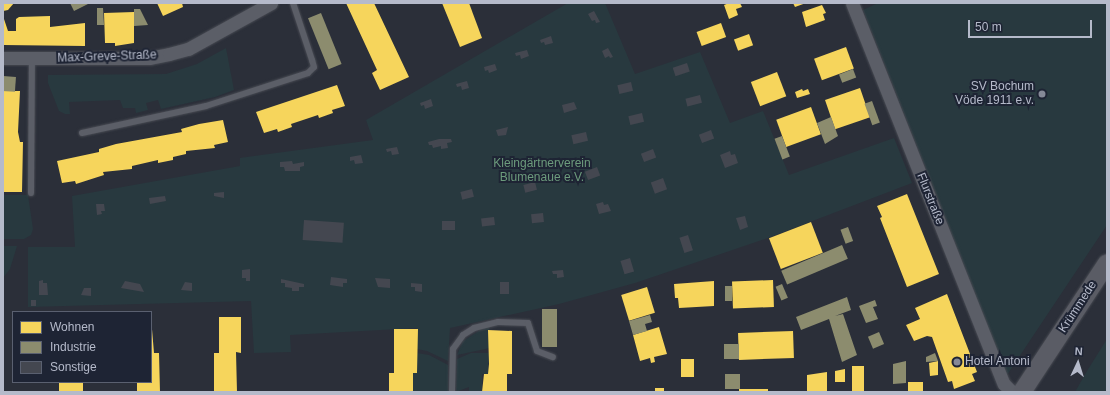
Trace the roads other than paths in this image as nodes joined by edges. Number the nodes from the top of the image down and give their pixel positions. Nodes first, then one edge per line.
1 (271, 3) edge
2 (293, 3) edge
3 (852, 3) edge
4 (3, 58) edge
5 (32, 59) junction
6 (82, 133) dead end
7 (31, 193) dead end
8 (1107, 263) edge
9 (553, 357) dead end
10 (452, 392) edge
11 (1012, 392) edge
12 (1022, 392) edge

1 - 5 street, Max-Greve-Straße
2 - 6 lane
3 - 11 street, Flurstraße
4 - 5 street, Max-Greve-Straße
5 - 7 lane
8 - 12 street, Krümmede
9 - 10 lane

